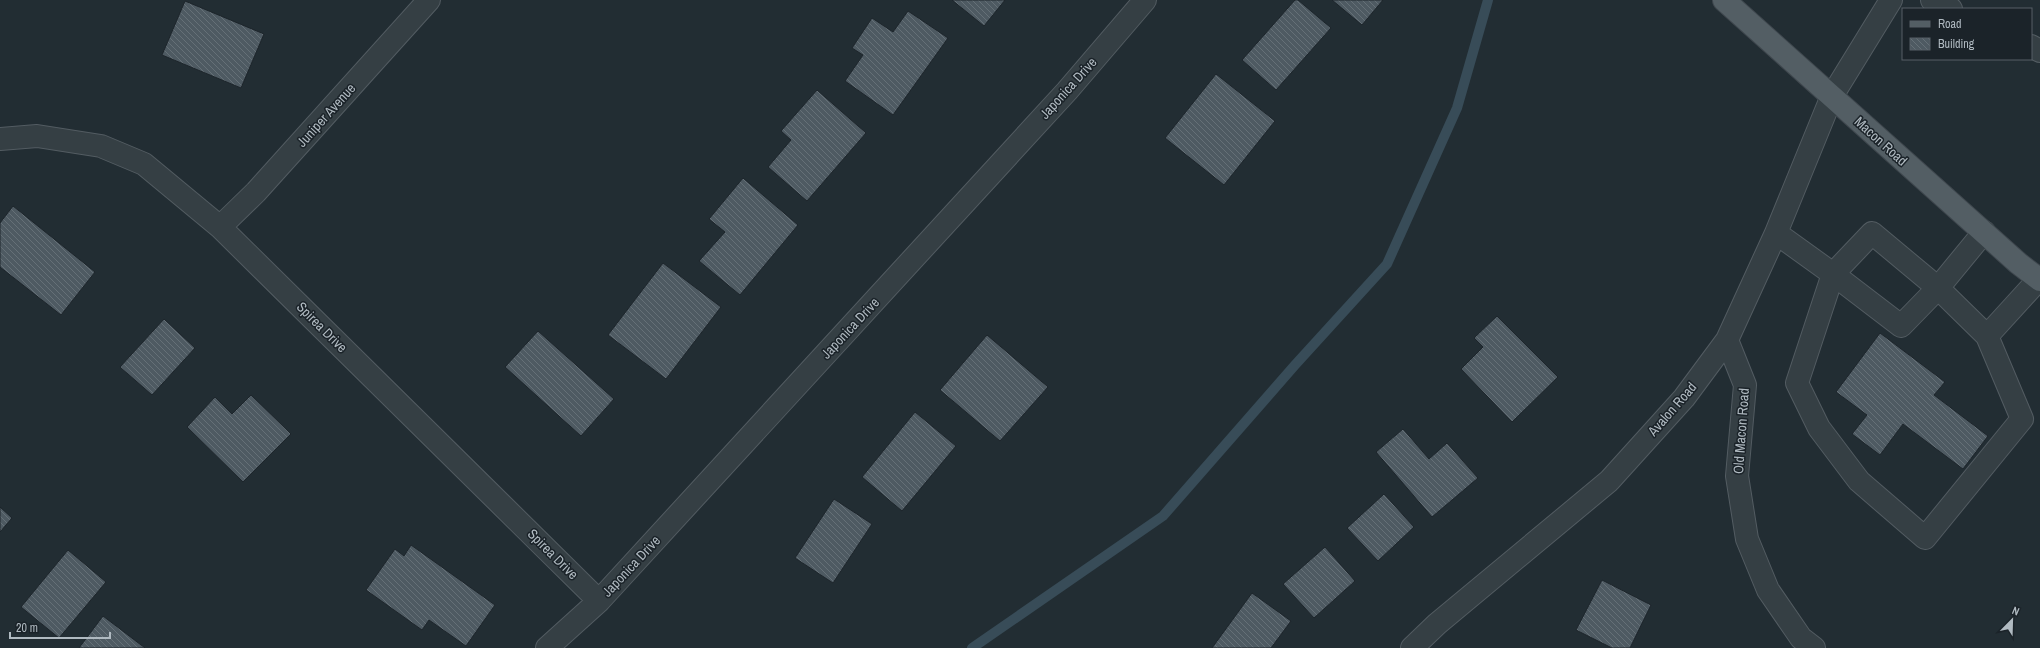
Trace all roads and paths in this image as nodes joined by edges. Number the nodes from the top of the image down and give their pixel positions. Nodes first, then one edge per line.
1 (428, 0) edge
2 (1145, 0) edge
3 (1724, 0) edge
4 (1891, 0) edge
5 (1932, 0) edge
6 (1949, 8) edge
7 (1832, 96) junction
8 (0, 139) edge
9 (220, 227) junction
10 (1984, 232) junction
11 (1776, 233) junction
12 (1834, 274) junction
13 (2040, 280) edge
14 (1938, 288) junction
15 (1988, 336) junction
16 (1726, 340) junction
17 (599, 601) junction
18 (547, 648) edge
19 (1412, 648) edge
20 (1814, 648) edge

1 - 9 street, Juniper Avenue
2 - 17 street, Japonica Drive
3 - 7 main road, Macon Road
4 - 7 street, Avalon Road
5 - 6 street
7 - 10 main road, Macon Road
7 - 11 street, Avalon Road
8 - 9 street, Spirea Drive
9 - 17 street, Spirea Drive
10 - 13 main road, Macon Road
10 - 14 street
11 - 12 street
11 - 16 street, Avalon Road
12 - 14 street
12 - 14 street
12 - 15 street
13 - 15 street
14 - 15 street
16 - 19 street, Avalon Road
16 - 20 street, Old Macon Road
17 - 18 street, Japonica Drive

